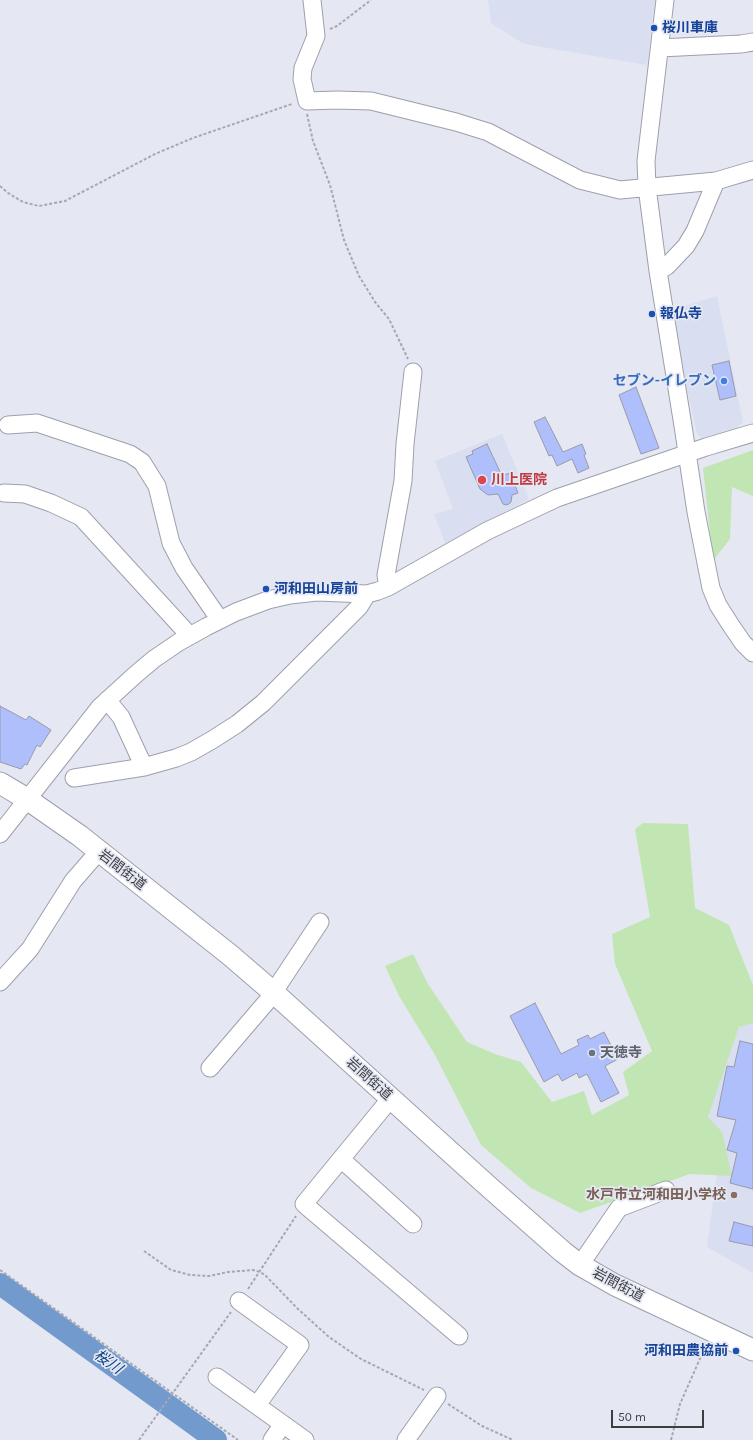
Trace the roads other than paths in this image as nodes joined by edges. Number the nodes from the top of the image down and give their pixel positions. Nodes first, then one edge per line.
1 (312, 0) edge
2 (665, 0) edge
3 (753, 42) edge
4 (660, 48) junction
5 (753, 170) edge
6 (716, 181) junction
7 (647, 187) junction
8 (658, 271) junction
9 (413, 372) road end
10 (8, 425) dead end
11 (753, 433) edge
12 (688, 454) junction
13 (4, 493) dead end
14 (388, 587) junction
15 (367, 594) junction
16 (220, 620) junction
17 (190, 636) junction
18 (753, 653) edge
19 (107, 700) junction
20 (144, 767) junction
21 (74, 778) dead end
22 (0, 783) edge
23 (27, 799) junction
24 (0, 834) edge
25 (98, 851) junction
26 (320, 922) dead end
27 (0, 982) edge
28 (274, 992) junction
29 (210, 1068) dead end
30 (391, 1098) junction
31 (341, 1159) junction
32 (666, 1190) dead end
33 (413, 1224) dead end
34 (580, 1265) junction
35 (239, 1301) dead end
36 (458, 1336) dead end
37 (753, 1350) edge
38 (217, 1377) dead end
39 (437, 1396) road end
40 (257, 1405) junction
41 (283, 1424) junction
42 (272, 1440) edge
43 (305, 1440) edge
44 (406, 1440) edge

1 - 7 street
2 - 4 street
3 - 4 street
4 - 7 street
5 - 6 street
6 - 7 street
6 - 8 street
7 - 8 street
8 - 12 street
9 - 14 street
10 - 16 street
11 - 12 street
12 - 14 street
12 - 18 street
13 - 17 street
14 - 15 street
15 - 16 street
15 - 20 street
16 - 17 street
17 - 19 street
19 - 20 street
19 - 23 street
20 - 21 street
22 - 23 main road, 岩間街道
23 - 24 street
23 - 25 main road, 岩間街道
25 - 27 street
25 - 28 main road, 岩間街道
26 - 28 street
28 - 29 street
28 - 30 main road, 岩間街道
30 - 31 street
30 - 34 main road, 岩間街道
31 - 33 street
31 - 36 street
32 - 34 street
34 - 37 main road, 岩間街道
35 - 40 street
38 - 40 street
39 - 44 street
40 - 41 street
41 - 42 street
41 - 43 street

